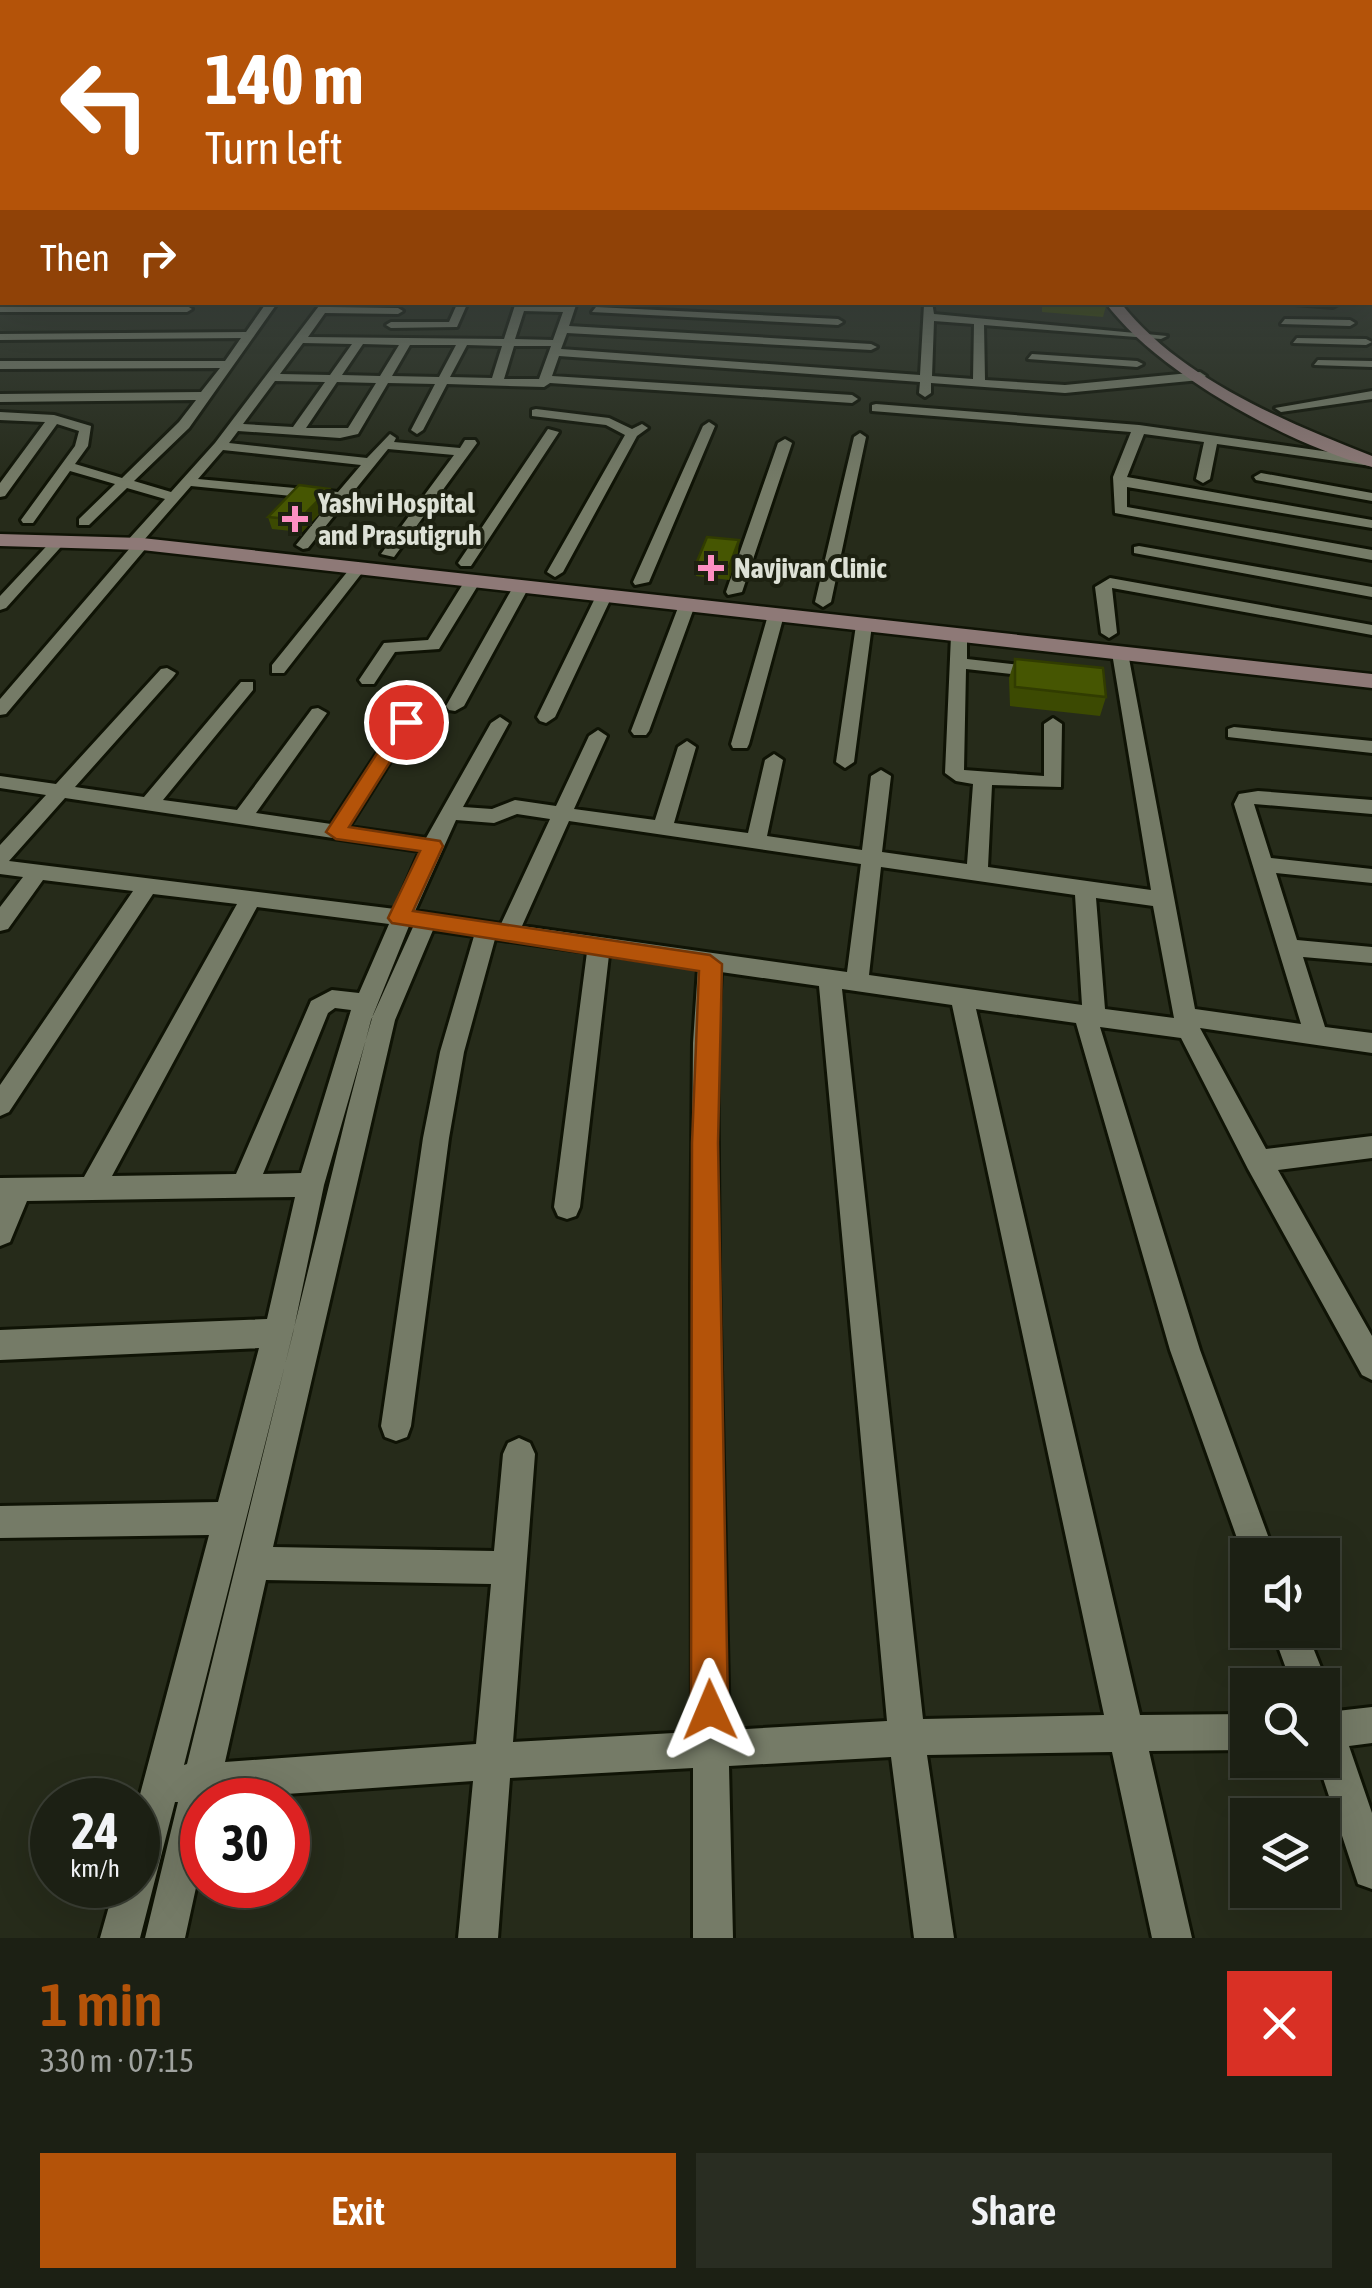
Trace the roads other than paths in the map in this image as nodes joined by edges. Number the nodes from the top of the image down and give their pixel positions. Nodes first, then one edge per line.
1 (271, 305) edge
2 (462, 305) edge
3 (520, 305) edge
4 (718, 305) edge
5 (930, 305) edge
6 (1115, 305) edge
7 (1134, 305) edge
8 (1334, 305) edge
9 (29, 306) edge
10 (108, 306) edge
11 (190, 306) edge
12 (325, 306) edge
13 (571, 306) edge
14 (401, 307) edge
15 (0, 310) edge
16 (596, 310) dead end
17 (714, 316) junction
18 (929, 317) junction
19 (979, 321) junction
20 (838, 322) dead end
21 (1285, 322) dead end
22 (1350, 323) junction
23 (391, 325) junction
24 (562, 329) junction
25 (2, 331) edge
26 (80, 331) junction
27 (1029, 331) dead end
28 (1139, 334) junction
29 (163, 335) junction
30 (249, 335) junction
31 (1162, 336) junction
32 (706, 338) junction
33 (299, 340) junction
34 (360, 341) junction
35 (382, 341) junction
36 (1297, 341) dead end
37 (406, 342) junction
38 (463, 342) junction
39 (508, 343) junction
40 (1369, 346) edge
41 (870, 347) dead end
42 (556, 348) junction
43 (1032, 357) junction
44 (697, 362) junction
45 (1318, 363) dead end
46 (47, 364) junction
47 (137, 364) junction
48 (226, 364) junction
49 (1138, 364) dead end
50 (1372, 364) edge
51 (0, 365) edge
52 (127, 375) dead end
53 (36, 376) dead end
54 (1200, 376) junction
55 (272, 377) junction
56 (334, 378) junction
57 (925, 378) junction
58 (546, 379) junction
59 (385, 380) junction
60 (444, 381) junction
61 (497, 382) junction
62 (979, 382) junction
63 (25, 386) dead end
64 (117, 386) dead end
65 (1035, 387) junction
66 (688, 389) junction
67 (1065, 389) junction
68 (1372, 395) edge
69 (204, 396) junction
70 (107, 397) junction
71 (7, 398) edge
72 (852, 398) dead end
73 (876, 408) dead end
74 (1281, 408) junction
75 (926, 412) junction
76 (536, 413) dead end
77 (0, 414) edge
78 (54, 419) junction
79 (1070, 423) junction
80 (82, 425) junction
81 (710, 426) dead end
82 (234, 427) junction
83 (1139, 429) junction
84 (417, 430) dead end
85 (296, 431) junction
86 (553, 432) dead end
87 (860, 437) dead end
88 (1211, 439) junction
89 (785, 443) dead end
90 (220, 446) junction
91 (1372, 451) edge
92 (370, 462) junction
93 (1371, 462) edge
94 (67, 466) junction
95 (1261, 477) dead end
96 (1203, 479) dead end
97 (188, 482) junction
98 (1120, 482) junction
99 (126, 484) junction
100 (0, 493) edge
101 (174, 497) junction
102 (342, 497) junction
103 (1372, 497) edge
104 (28, 520) junction
105 (0, 522) edge
106 (84, 522) junction
107 (1372, 524) edge
108 (61, 539) junction
109 (140, 539) junction
110 (0, 540) edge
111 (302, 545) junction
112 (1140, 550) dead end
113 (389, 554) junction
114 (1372, 555) edge
115 (357, 569) junction
116 (469, 572) junction
117 (555, 572) junction
118 (640, 582) junction
119 (521, 587) junction
120 (734, 592) junction
121 (1372, 592) edge
122 (604, 596) junction
123 (823, 602) junction
124 (1, 603) edge
125 (687, 606) junction
126 (776, 615) junction
127 (864, 625) junction
128 (1372, 630) edge
129 (959, 636) junction
130 (1115, 643) junction
131 (1372, 662) edge
132 (957, 663) junction
133 (278, 669) dead end
134 (168, 673) dead end
135 (1051, 674) edge
136 (368, 680) dead end
137 (1372, 681) edge
138 (247, 686) dead end
139 (455, 706) dead end
140 (0, 710) edge
141 (318, 713) dead end
142 (546, 717) dead end
143 (406, 722) dead end
144 (500, 722) dead end
145 (1053, 724) dead end
146 (640, 731) dead end
147 (1234, 733) dead end
148 (598, 736) dead end
149 (740, 744) dead end
150 (687, 747) dead end
151 (1372, 747) edge
152 (774, 760) dead end
153 (845, 762) dead end
154 (881, 776) dead end
155 (983, 779) junction
156 (0, 782) edge
157 (61, 791) junction
158 (149, 804) junction
159 (1372, 807) edge
160 (451, 813) junction
161 (564, 813) junction
162 (242, 818) junction
163 (662, 828) junction
164 (336, 832) junction
165 (756, 841) junction
166 (432, 846) junction
167 (0, 858) edge
168 (874, 858) junction
169 (1262, 864) junction
170 (0, 867) edge
171 (38, 872) junction
172 (977, 873) junction
173 (1372, 876) edge
174 (148, 886) junction
175 (1085, 888) junction
176 (250, 899) junction
177 (1164, 900) junction
178 (413, 920) junction
179 (0, 924) edge
180 (497, 933) junction
181 (1288, 946) junction
182 (599, 948) junction
183 (1372, 955) edge
184 (710, 964) junction
185 (844, 982) junction
186 (962, 998) junction
187 (366, 1003) junction
188 (1090, 1016) junction
189 (1188, 1023) junction
190 (1316, 1035) junction
191 (1372, 1042) edge
192 (0, 1104) edge
193 (1372, 1146) edge
194 (1257, 1161) junction
195 (311, 1185) junction
196 (244, 1186) junction
197 (91, 1189) junction
198 (10, 1190) edge
199 (566, 1207) dead end
200 (0, 1234) edge
201 (278, 1333) junction
202 (0, 1345) edge
203 (1372, 1365) edge
204 (396, 1426) dead end
205 (519, 1454) dead end
206 (230, 1518) junction
207 (0, 1522) edge
208 (1254, 1538) edge
209 (252, 1563) junction
210 (512, 1568) junction
211 (1372, 1724) edge
212 (1340, 1725) edge
213 (1230, 1732) edge
214 (1126, 1733) junction
215 (907, 1739) junction
216 (710, 1750) junction
217 (494, 1761) junction
218 (1340, 1774) edge
219 (200, 1778) edge
220 (266, 1778) edge
221 (180, 1784) edge
222 (160, 1785) joint
223 (180, 1870) edge
224 (1372, 1870) edge
225 (128, 1908) edge
226 (120, 1938) edge
227 (165, 1938) edge
228 (478, 1938) edge
229 (713, 1938) edge
230 (934, 1938) edge
231 (1172, 1938) edge

1 - 30 street
2 - 23 street
3 - 13 street
3 - 39 street
4 - 17 street
5 - 18 street
6 - 28 main road
7 - 31 main road
8 - 22 street
9 - 10 street
9 - 15 street
9 - 25 street
10 - 11 street
10 - 26 street
11 - 29 street
12 - 14 street
12 - 33 street
13 - 24 street
14 - 23 street
16 - 17 street
17 - 20 street
17 - 32 street
18 - 19 street
18 - 57 street
19 - 28 street
19 - 62 street
21 - 22 street
22 - 40 street
23 - 35 street
24 - 32 street
24 - 42 street
25 - 26 street
26 - 29 street
26 - 46 street
27 - 43 street
28 - 31 street
28 - 54 main road
29 - 30 street
29 - 47 street
30 - 48 street
31 - 74 main road
32 - 41 street
32 - 44 street
33 - 34 street
33 - 55 street
34 - 35 street
34 - 56 street
35 - 37 street
36 - 40 street
37 - 38 street
37 - 59 street
38 - 39 street
38 - 60 street
39 - 42 street
39 - 61 street
42 - 44 street
42 - 58 street
43 - 49 street
43 - 65 street
44 - 57 street
44 - 66 street
45 - 50 street
46 - 47 street
46 - 51 street
46 - 53 street
47 - 48 street
47 - 52 street
48 - 69 street
54 - 67 street
54 - 93 main road
55 - 56 street
55 - 82 street
56 - 59 street
56 - 85 street
57 - 62 street
57 - 75 street
58 - 61 street
58 - 66 street
59 - 60 street
59 - 85 street
60 - 61 street
60 - 84 street
62 - 65 street
63 - 71 street
64 - 70 street
65 - 67 street
66 - 72 street
67 - 79 street
68 - 74 street
69 - 70 street
69 - 99 street
70 - 71 street
70 - 80 street
71 - 77 street
73 - 75 street
74 - 91 main road
75 - 79 street
76 - 117 street
77 - 78 street
78 - 80 street
78 - 100 street
79 - 83 street
80 - 94 street
81 - 118 street
82 - 85 street
82 - 90 street
83 - 88 street
83 - 98 street
86 - 116 street
87 - 123 street
88 - 93 street
88 - 96 street
89 - 120 street
90 - 92 street
90 - 97 street
92 - 102 street
92 - 113 street
94 - 99 street
94 - 104 street
95 - 103 street
97 - 101 street
97 - 102 street
98 - 107 street
98 - 114 street
99 - 101 street
99 - 106 street
101 - 109 street
102 - 111 street
104 - 105 main road
104 - 106 main road
106 - 109 main road
108 - 109 main road
108 - 110 main road
108 - 124 street
109 - 111 main road
109 - 115 main road
109 - 140 street
111 - 113 main road
112 - 121 street
113 - 116 main road
115 - 116 main road
115 - 133 street
116 - 117 main road
116 - 119 main road
116 - 136 street
117 - 118 main road
118 - 120 main road
119 - 122 main road
119 - 139 street
120 - 123 main road
122 - 125 main road
122 - 142 street
123 - 130 main road
125 - 126 main road
125 - 146 street
126 - 127 main road
126 - 149 street
127 - 129 main road
127 - 153 street
128 - 130 street
129 - 130 main road
129 - 132 street
130 - 131 main road
130 - 137 main road
130 - 177 street
132 - 135 street
132 - 155 street
134 - 157 street
138 - 158 street
141 - 162 street
143 - 164 street
144 - 160 street
145 - 155 street
147 - 151 street
148 - 161 street
150 - 163 street
152 - 165 street
154 - 168 street
155 - 172 street
156 - 157 street
157 - 158 street
157 - 167 street
158 - 162 street
159 - 169 street
160 - 161 street
160 - 166 street
161 - 163 street
161 - 180 street
162 - 164 street
163 - 165 street
164 - 166 street
165 - 168 street
166 - 178 street
168 - 172 street
168 - 185 street
169 - 173 street
169 - 181 street
170 - 171 street
171 - 174 street
171 - 179 street
172 - 175 street
174 - 176 street
174 - 192 street
175 - 177 street
175 - 188 street
176 - 178 street
176 - 197 street
177 - 189 street
178 - 180 street
178 - 187 street
178 - 209 street
180 - 182 street
180 - 204 street
181 - 183 street
181 - 190 street
182 - 184 street
182 - 199 street
184 - 185 street
184 - 216 street
185 - 186 street
185 - 215 street
186 - 188 street
186 - 214 street
187 - 195 street
187 - 196 street
188 - 189 street
188 - 208 street
189 - 190 street
189 - 194 street
190 - 191 street
193 - 194 street
194 - 203 street
195 - 196 street
195 - 201 street
196 - 197 street
197 - 198 street
198 - 200 street
201 - 202 street
201 - 206 street
205 - 210 street
206 - 207 street
206 - 222 street
209 - 210 street
209 - 219 street
210 - 217 street
211 - 212 street
213 - 214 street
214 - 215 street
214 - 231 street
215 - 216 street
215 - 230 street
216 - 217 street
216 - 229 street
217 - 220 street
217 - 228 street
218 - 224 street
221 - 222 street
223 - 227 street
225 - 226 street

